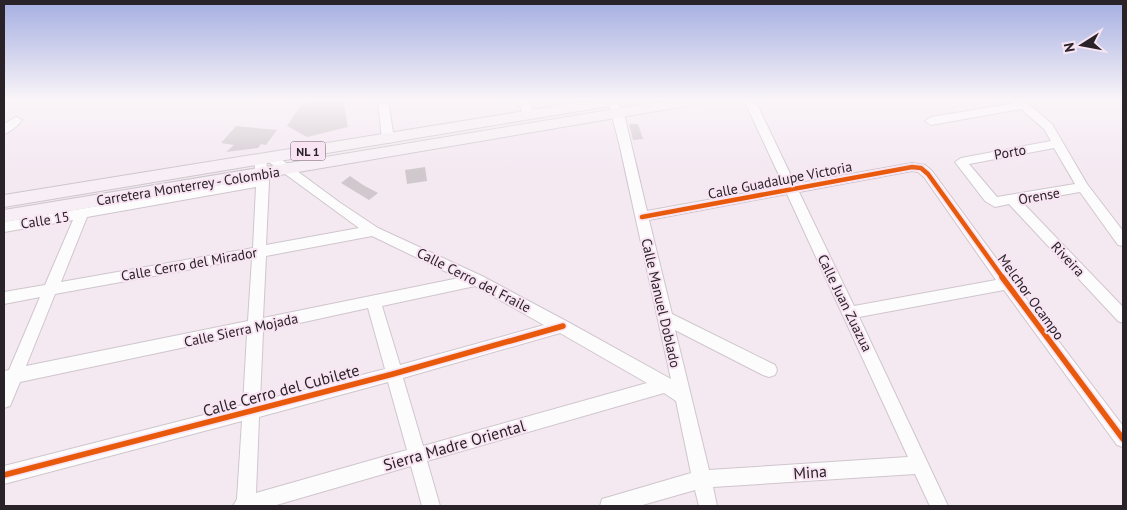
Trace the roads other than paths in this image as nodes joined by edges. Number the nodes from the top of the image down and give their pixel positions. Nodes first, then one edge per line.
1 (386, 124) edge
2 (481, 124) edge
3 (521, 124) edge
4 (621, 124) edge
5 (760, 124) edge
6 (1044, 124) edge
7 (388, 139) junction
8 (1056, 144) junction
9 (264, 168) junction
10 (922, 168) joint
11 (286, 170) junction
12 (1083, 188) junction
13 (790, 190) junction
14 (1013, 200) junction
15 (4, 201) edge
16 (995, 202) joint
17 (82, 214) junction
18 (4, 216) edge
19 (642, 217) junction
20 (4, 226) edge
21 (374, 231) junction
22 (1123, 241) edge
23 (260, 251) junction
24 (477, 280) junction
25 (1007, 284) junction
26 (49, 289) junction
27 (4, 298) edge
28 (374, 302) junction
29 (849, 313) junction
30 (1123, 317) edge
31 (665, 318) junction
32 (563, 326) junction
33 (255, 327) junction
34 (769, 370) dead end
35 (394, 374) junction
36 (8, 377) edge
37 (666, 385) junction
38 (682, 396) junction
39 (4, 401) edge
40 (252, 410) junction
41 (1123, 439) edge
42 (417, 455) junction
43 (920, 465) junction
44 (4, 475) edge
45 (700, 479) junction
46 (245, 506) edge
47 (431, 506) edge
48 (609, 506) edge
49 (708, 506) edge
50 (939, 506) edge

1 - 7 street
2 - 7 main road, Carretera Monterrey - Colombia / NL 1
3 - 11 main road, Carretera Monterrey - Colombia / NL 1
4 - 19 street, Calle Manuel Doblado
5 - 13 street, Calle Juan Zuazua
6 - 8 street
7 - 9 main road, Carretera Monterrey - Colombia / NL 1
8 - 12 street
8 - 16 street, Porto
9 - 11 main road, Carretera Monterrey - Colombia / NL 1
9 - 15 main road, Carretera Monterrey - Colombia / NL 1
9 - 17 street, Calle 15
9 - 18 main road, Carretera Monterrey - Colombia / NL 1
9 - 23 street
10 - 13 street, Calle Guadalupe Victoria
10 - 25 street, Melchor Ocampo
11 - 21 street, Calle Cerro del Fraile
12 - 14 street, Orense
12 - 22 street
13 - 19 street, Calle Guadalupe Victoria
13 - 29 street, Calle Juan Zuazua
14 - 16 street, Orense
14 - 30 street, Riveira
17 - 20 street, Calle 15
17 - 26 street
19 - 31 street, Calle Manuel Doblado
21 - 23 street, Calle Cerro del Mirador
21 - 24 street, Calle Cerro del Fraile
23 - 26 street, Calle Cerro del Mirador
23 - 33 street
24 - 28 street, Calle Sierra Mojada
24 - 32 street, Calle Cerro del Fraile
25 - 29 street
25 - 41 street, Melchor Ocampo
26 - 27 street, Calle Cerro del Mirador
26 - 36 street
28 - 33 street, Calle Sierra Mojada
28 - 35 street
29 - 43 street, Calle Juan Zuazua
31 - 34 street
31 - 38 street, Calle Manuel Doblado
32 - 35 street, Calle Cerro del Cubilete
32 - 37 street, Calle Cerro del Fraile
33 - 36 street, Calle Sierra Mojada
33 - 40 street
35 - 40 street, Calle Cerro del Cubilete
35 - 42 street
36 - 39 street
37 - 38 street, Calle Cerro del Fraile
37 - 42 street, Sierra Madre Oriental
38 - 45 street, Calle Manuel Doblado
40 - 44 street, Calle Cerro del Cubilete
40 - 46 street
42 - 46 street, Sierra Madre Oriental
42 - 47 street
43 - 45 street, Mina
43 - 50 street, Calle Juan Zuazua
45 - 48 street, Mina
45 - 49 street, Calle Manuel Doblado

